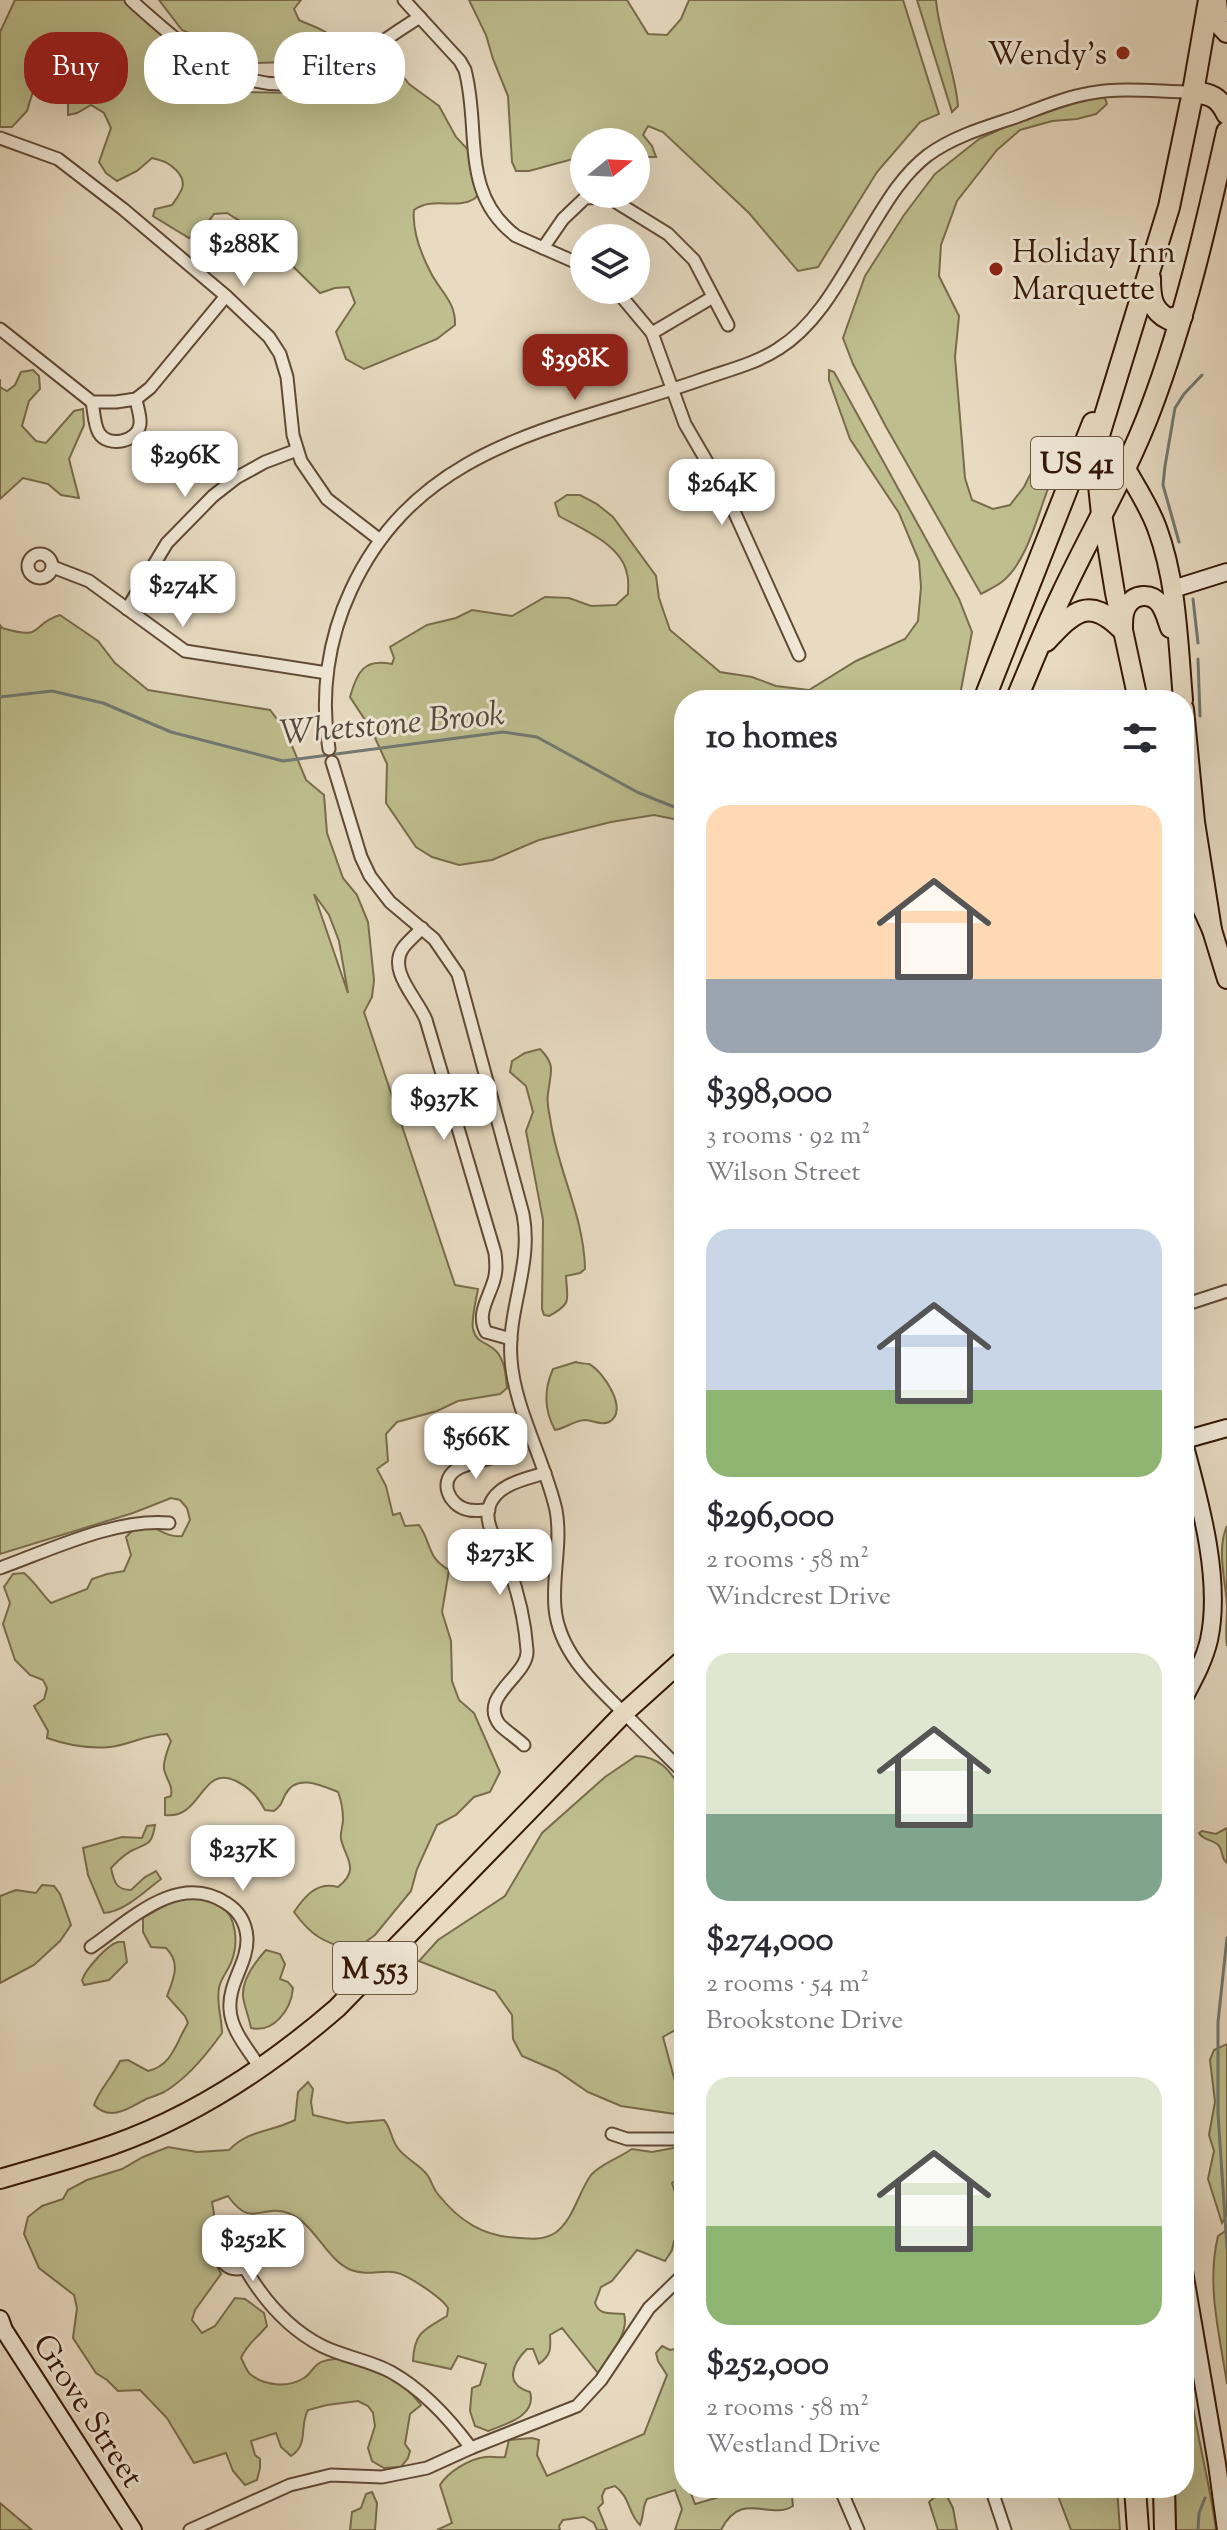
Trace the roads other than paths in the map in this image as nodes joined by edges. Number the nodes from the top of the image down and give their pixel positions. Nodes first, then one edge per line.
1 (131, 0) edge
2 (404, 0) edge
3 (1209, 0) edge
4 (1216, 0) edge
5 (420, 17) junction
6 (1227, 32) edge
7 (1193, 92) junction
8 (1227, 114) edge
9 (1227, 132) edge
10 (0, 138) edge
11 (543, 248) junction
12 (570, 260) edge
13 (1149, 270) junction
14 (226, 296) junction
15 (713, 297) junction
16 (628, 304) edge
17 (1182, 316) junction
18 (1134, 319) junction
19 (728, 325) dead end
20 (0, 329) edge
21 (652, 333) junction
22 (673, 389) junction
23 (136, 399) junction
24 (92, 402) junction
25 (297, 450) junction
26 (1125, 467) junction
27 (1102, 514) junction
28 (380, 540) junction
29 (53, 567) dead end
30 (1227, 572) edge
31 (1173, 589) junction
32 (127, 609) junction
33 (1122, 629) junction
34 (1038, 650) junction
35 (1179, 653) junction
36 (799, 655) dead end
37 (327, 673) junction
38 (988, 690) edge
39 (1020, 690) edge
40 (1136, 690) edge
41 (1182, 690) edge
42 (329, 749) dead end
43 (332, 762) dead end
44 (1194, 813) edge
45 (1194, 890) edge
46 (422, 928) junction
47 (1212, 930) junction
48 (1227, 979) edge
49 (1227, 1291) edge
50 (1194, 1302) edge
51 (511, 1339) junction
52 (1227, 1428) edge
53 (1194, 1438) edge
54 (510, 1453) dead end
55 (545, 1473) junction
56 (1194, 1487) edge
57 (489, 1510) junction
58 (169, 1523) dead end
59 (0, 1568) edge
60 (674, 1668) edge
61 (1194, 1680) edge
62 (624, 1713) junction
63 (524, 1745) dead end
64 (674, 1763) edge
65 (91, 1947) dead end
66 (260, 2068) junction
67 (612, 2134) dead end
68 (674, 2139) edge
69 (0, 2179) edge
70 (245, 2268) dead end
71 (674, 2284) edge
72 (0, 2319) edge
73 (1194, 2322) edge
74 (471, 2448) junction
75 (1222, 2463) edge
76 (844, 2498) edge
77 (994, 2498) edge
78 (1136, 2498) edge
79 (1164, 2498) edge
80 (133, 2530) edge
81 (190, 2530) edge
82 (858, 2530) edge
83 (1005, 2530) edge
84 (1138, 2530) edge
85 (1165, 2530) edge
86 (1226, 2530) edge

1 - 5 street
2 - 5 street
3 - 7 highway, US 41
4 - 6 highway
5 - 11 street
7 - 8 highway
7 - 13 highway, US 41
7 - 22 street
9 - 17 highway, US 41
10 - 14 street
11 - 12 street
11 - 15 street
13 - 17 highway
13 - 18 highway, US 41
14 - 23 street
14 - 25 street
15 - 19 street
15 - 21 street
16 - 21 street
17 - 26 highway, US 41
18 - 27 highway
18 - 38 highway, US 41
20 - 24 street
21 - 22 street
22 - 28 street
22 - 36 street
23 - 24 street
23 - 24 street
25 - 28 street
25 - 32 street
26 - 27 highway, US 41
26 - 31 main road
27 - 33 main road
27 - 34 highway, US 41
28 - 37 street
29 - 32 street
30 - 31 street
31 - 35 main road
32 - 37 street
33 - 34 highway
33 - 35 main road
33 - 40 main road
34 - 39 highway, US 41
35 - 41 main road
37 - 42 street
43 - 46 street
44 - 47 main road
45 - 47 main road
46 - 51 street
46 - 51 street
47 - 48 main road
49 - 50 street
51 - 55 street
52 - 53 street
54 - 57 street
55 - 57 street
55 - 62 street
56 - 61 street
57 - 63 street
58 - 59 street
60 - 62 main road, M 553
62 - 64 street
62 - 66 main road, M 553
65 - 66 street
66 - 69 main road, M 553
67 - 68 street
70 - 74 street
71 - 74 street
72 - 80 street, Grove Street
73 - 75 street
74 - 81 street
75 - 86 street
76 - 82 street
77 - 83 street
78 - 84 highway
79 - 85 highway

